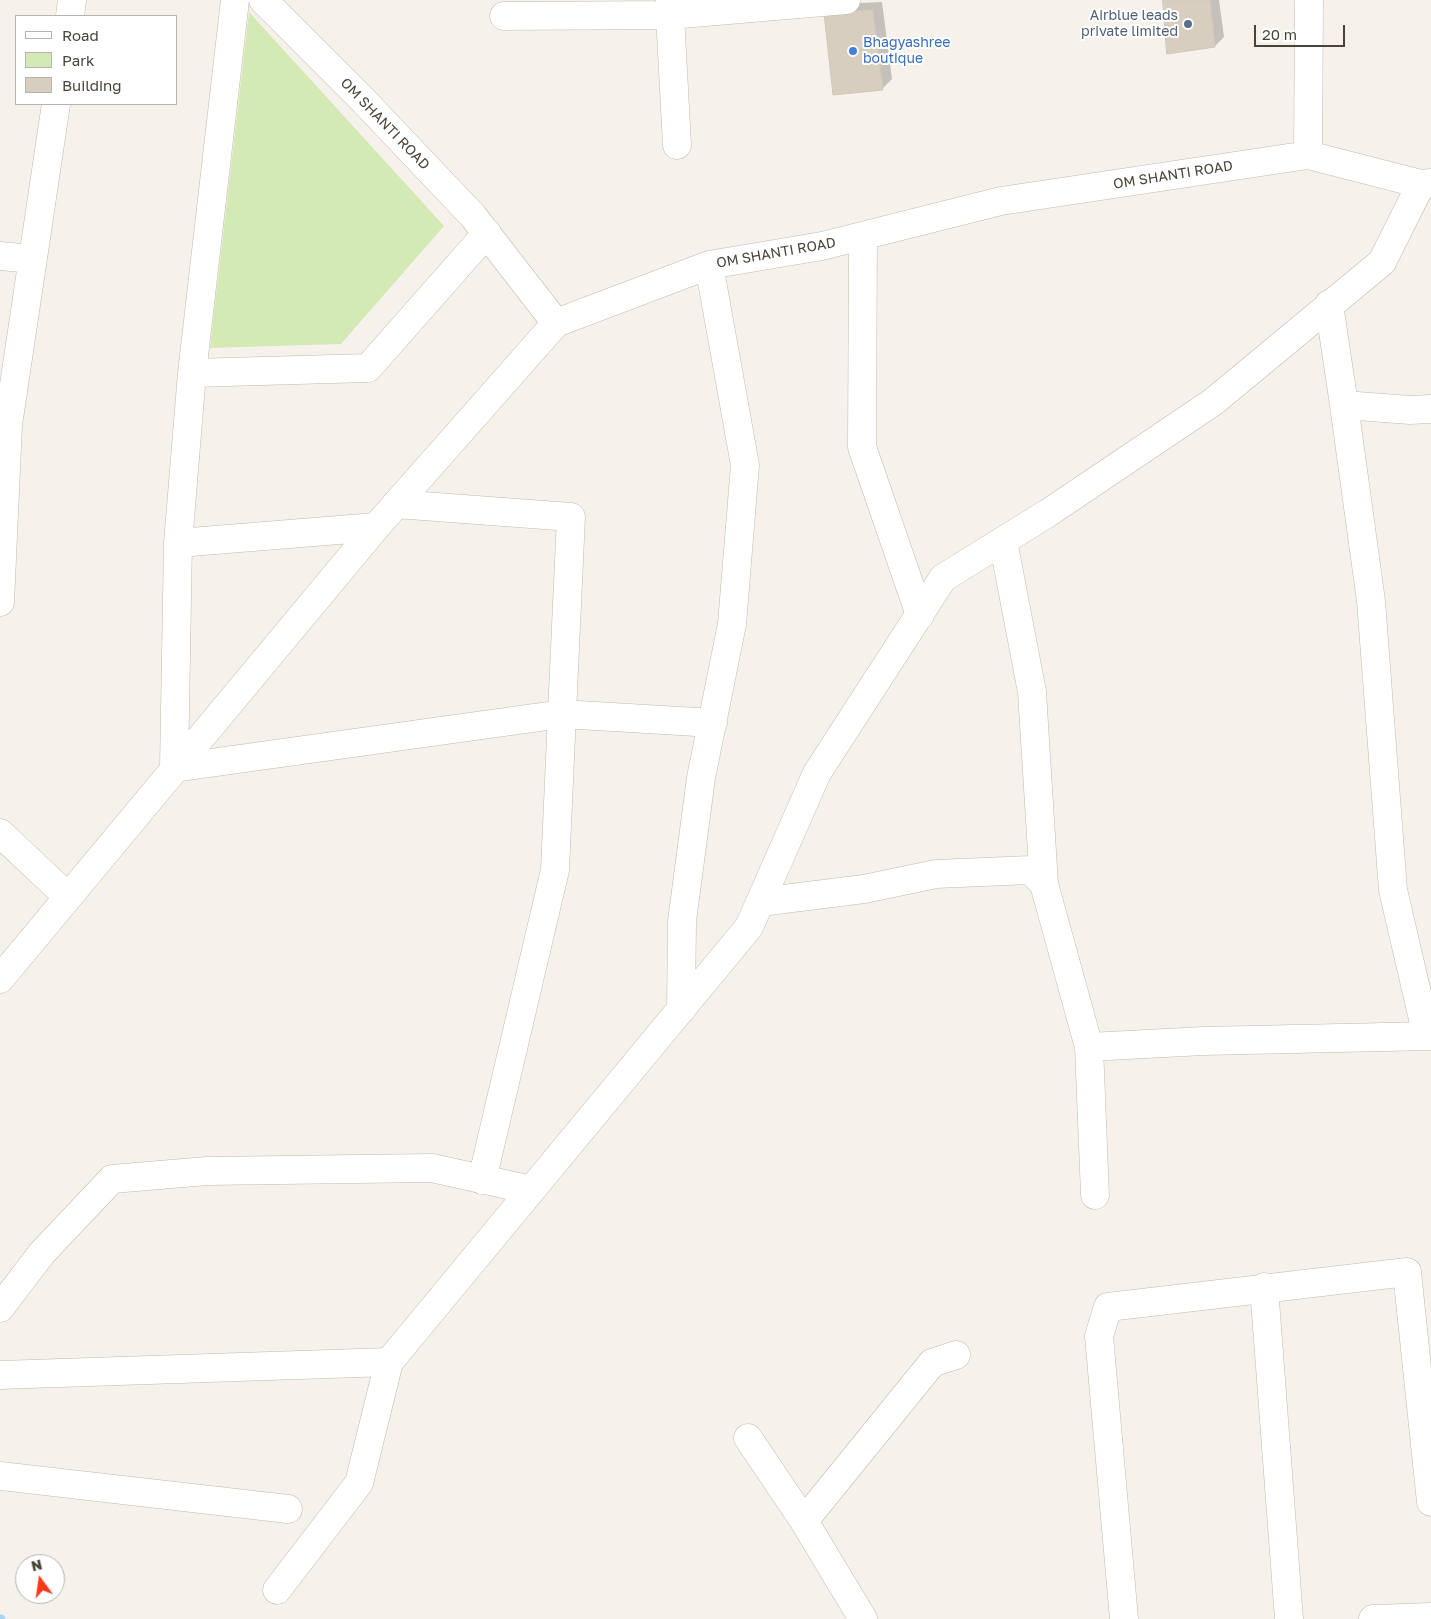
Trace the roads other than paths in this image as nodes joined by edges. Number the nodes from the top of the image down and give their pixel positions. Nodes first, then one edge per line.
1 (72, 0) edge
2 (235, 0) edge
3 (263, 0) edge
4 (846, 0) edge
5 (1309, 0) edge
6 (670, 7) edge
7 (70, 15) edge
8 (504, 16) dead end
9 (56, 105) edge
10 (677, 145) dead end
11 (1308, 155) junction
12 (1426, 184) edge
13 (487, 233) junction
14 (863, 236) junction
15 (0, 256) edge
16 (33, 259) junction
17 (709, 265) junction
18 (1329, 304) junction
19 (556, 323) junction
20 (192, 373) junction
21 (1344, 405) junction
22 (1431, 408) edge
23 (4, 424) edge
24 (396, 504) junction
25 (376, 527) junction
26 (1003, 541) junction
27 (178, 543) junction
28 (0, 593) edge
29 (0, 602) edge
30 (920, 615) junction
31 (562, 714) junction
32 (713, 723) junction
33 (174, 768) junction
34 (0, 833) edge
35 (1044, 884) junction
36 (68, 897) junction
37 (760, 902) junction
38 (0, 979) edge
39 (681, 1010) junction
40 (1429, 1036) edge
41 (1088, 1047) junction
42 (482, 1180) junction
43 (531, 1190) junction
44 (1095, 1195) dead end
45 (1264, 1287) junction
46 (0, 1308) edge
47 (956, 1355) dead end
48 (389, 1362) junction
49 (0, 1375) edge
50 (748, 1438) dead end
51 (0, 1476) edge
52 (1431, 1502) edge
53 (288, 1510) dead end
54 (804, 1522) junction
55 (277, 1590) dead end
56 (1431, 1617) edge
57 (863, 1619) edge
58 (1124, 1619) edge
59 (1289, 1619) edge
60 (1373, 1619) edge

1 - 7 street
2 - 20 street
3 - 13 street, OM SHANTI ROAD
4 - 6 street
5 - 11 street
6 - 8 street
6 - 10 street
9 - 16 street
11 - 12 street, OM SHANTI ROAD
11 - 14 street, OM SHANTI ROAD
12 - 18 street
13 - 19 street, OM SHANTI ROAD
13 - 20 street
14 - 17 street, OM SHANTI ROAD
14 - 30 street
15 - 16 street
16 - 23 street
17 - 19 street, OM SHANTI ROAD
17 - 32 street
18 - 21 street
18 - 26 street
19 - 24 street
20 - 27 street
21 - 22 street
21 - 40 street
23 - 28 street
24 - 25 street
24 - 31 street
25 - 27 street
25 - 33 street
26 - 30 street
26 - 35 street
27 - 33 street
28 - 29 street
30 - 37 street
31 - 32 street
31 - 33 street
31 - 42 street
32 - 39 street
33 - 36 street
34 - 36 street
35 - 37 street
35 - 41 street
36 - 38 street
37 - 39 street
39 - 43 street
40 - 41 street
41 - 44 street
42 - 43 street
42 - 46 street
43 - 48 street
45 - 52 street
45 - 58 street
45 - 59 street
47 - 54 street
48 - 49 street
48 - 55 street
50 - 54 street
51 - 53 street
54 - 57 street
56 - 60 street

